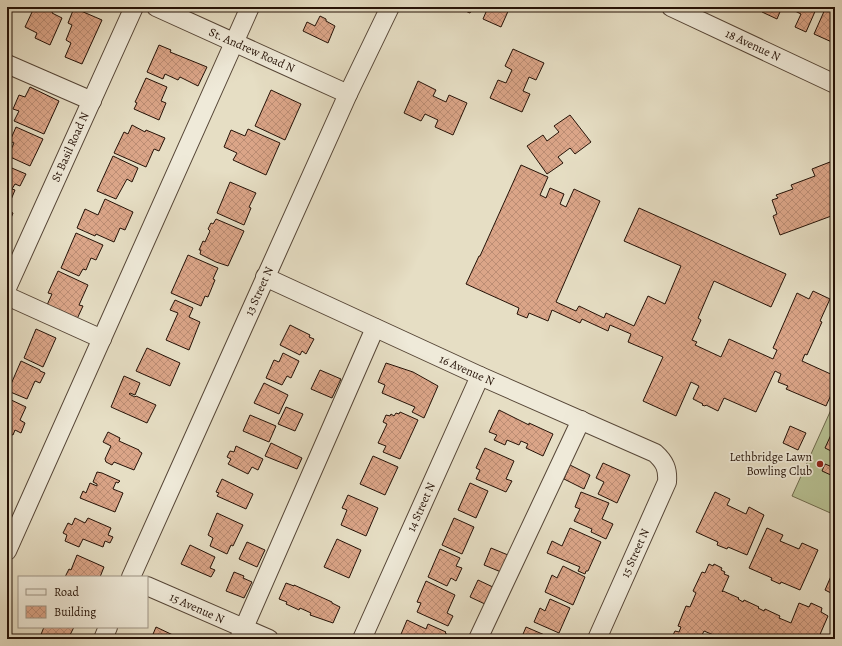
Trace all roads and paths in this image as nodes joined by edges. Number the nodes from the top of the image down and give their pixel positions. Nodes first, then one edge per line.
1 (134, 7) edge
2 (156, 7) edge
3 (250, 7) edge
4 (390, 7) edge
5 (671, 7) edge
6 (234, 42) junction
7 (7, 64) edge
8 (835, 84) edge
9 (348, 94) junction
10 (92, 101) junction
11 (265, 278) junction
12 (7, 288) edge
13 (7, 296) edge
14 (375, 328) junction
15 (102, 339) junction
16 (480, 376) junction
17 (581, 420) junction
18 (666, 466) joint
19 (7, 552) edge
20 (131, 576) edge
21 (148, 587) edge
22 (108, 628) edge
23 (241, 634) edge
24 (103, 639) edge
25 (269, 639) edge
26 (362, 639) edge
27 (478, 639) edge
28 (597, 639) edge

1 - 10 street, St Basil Road N
2 - 6 street, St. Andrew Road N
3 - 6 street
4 - 9 street, 13 Street N
5 - 8 street, 18 Avenue N
6 - 9 street, St. Andrew Road N
6 - 15 street
7 - 10 street
9 - 11 street, 13 Street N
10 - 12 street, St Basil Road N
11 - 14 street, 16 Avenue N
11 - 20 street, 13 Street N
13 - 15 street
14 - 16 street, 16 Avenue N
14 - 23 street
15 - 19 street
16 - 17 street, 16 Avenue N
16 - 26 street, 14 Street N
17 - 18 street, 16 Avenue N
17 - 27 street
18 - 28 street, 15 Street N
21 - 23 street, 15 Avenue N
22 - 24 street
23 - 25 street, 15 Avenue N

